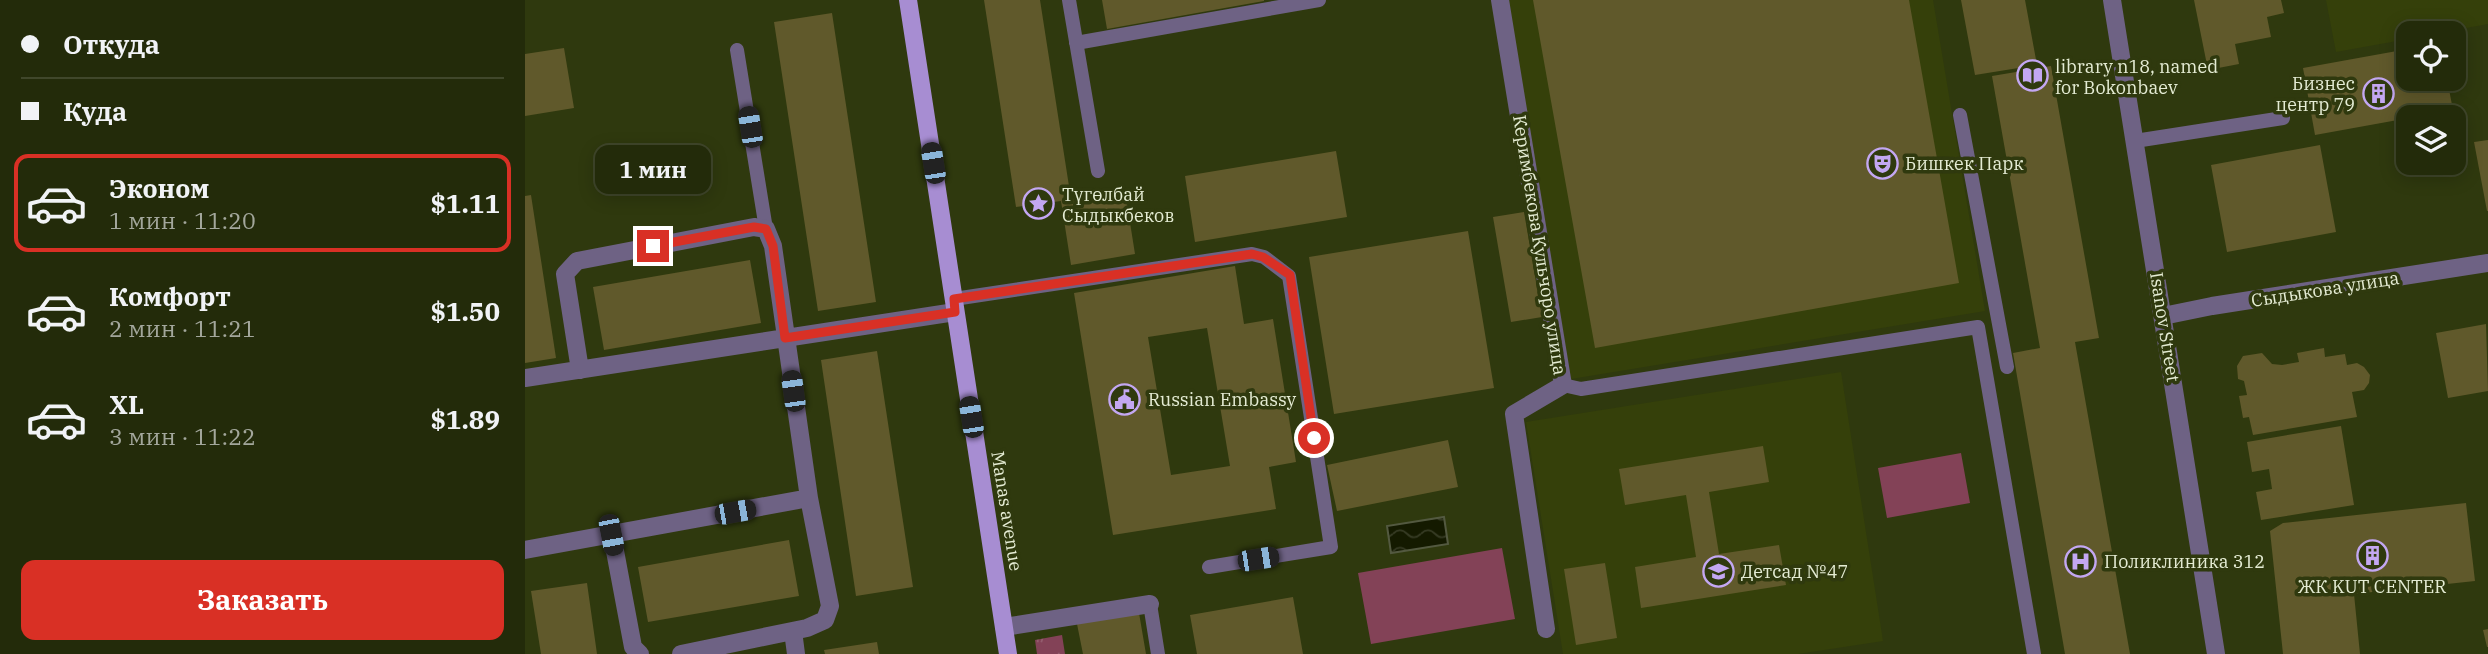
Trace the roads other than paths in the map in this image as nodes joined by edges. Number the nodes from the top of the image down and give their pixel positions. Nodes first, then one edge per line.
1 (908, 0) edge
2 (1069, 0) edge
3 (1319, 0) edge
4 (1500, 0) edge
5 (2112, 0) edge
6 (1076, 43) junction
7 (737, 50) dead end
8 (1960, 115) dead end
9 (2283, 118) dead end
10 (2135, 141) junction
11 (1098, 171) dead end
12 (766, 229) junction
13 (2488, 263) edge
14 (955, 305) junction
15 (2163, 316) junction
16 (785, 338) junction
17 (2007, 367) dead end
18 (580, 370) junction
19 (525, 378) edge
20 (1563, 385) junction
21 (809, 499) junction
22 (611, 535) junction
23 (525, 550) edge
24 (1209, 567) dead end
25 (1150, 604) joint
26 (1004, 627) junction
27 (1546, 629) dead end
28 (793, 631) junction
29 (640, 654) edge
30 (681, 654) edge
31 (796, 654) edge
32 (1008, 654) edge
33 (1158, 654) edge
34 (2034, 654) edge
35 (2216, 654) edge

1 - 14 main road, Manas avenue
2 - 6 lane
3 - 6 lane
4 - 20 street, Керимбекова Кульчоро улица
5 - 10 street, Isanov Street
6 - 11 lane
7 - 12 lane
8 - 17 lane
9 - 10 lane
10 - 15 street, Isanov Street
12 - 16 street
12 - 18 street
13 - 15 street, Сыдыкова улица
14 - 16 street
14 - 24 lane
14 - 26 main road, Manas avenue
15 - 35 street, Isanov Street
16 - 18 street
16 - 21 street
18 - 19 street
20 - 27 street, Керимбекова Кульчоро улица
20 - 34 lane
21 - 22 street
21 - 28 street
22 - 23 street
22 - 29 street
25 - 26 street
25 - 33 lane
26 - 32 main road, Manas avenue
28 - 30 street
28 - 31 street

